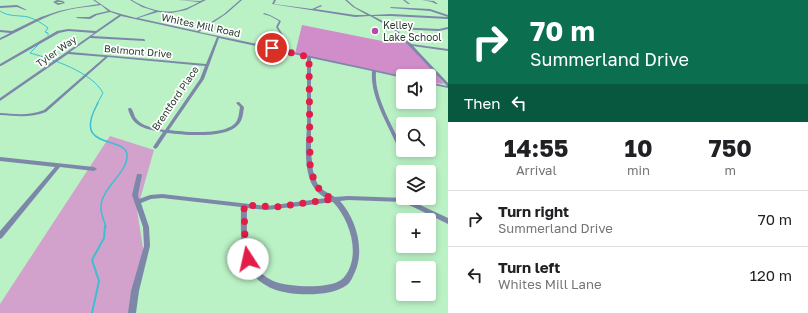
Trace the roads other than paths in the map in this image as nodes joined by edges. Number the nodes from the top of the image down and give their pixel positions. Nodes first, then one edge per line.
1 (94, 0) edge
2 (131, 0) edge
3 (179, 0) edge
4 (205, 0) edge
5 (241, 0) edge
6 (275, 0) edge
7 (346, 0) edge
8 (404, 0) edge
9 (423, 0) edge
10 (431, 1) edge
11 (440, 1) edge
12 (200, 2) junction
13 (64, 4) dead end
14 (409, 4) dead end
15 (437, 4) dead end
16 (100, 5) junction
17 (321, 6) dead end
18 (0, 7) edge
19 (72, 8) junction
20 (391, 8) dead end
21 (26, 10) dead end
22 (312, 10) junction
23 (442, 10) dead end
24 (110, 11) junction
25 (158, 11) junction
26 (437, 11) junction
27 (121, 15) junction
28 (269, 15) dead end
29 (374, 17) junction
30 (448, 17) edge
31 (77, 18) dead end
32 (136, 19) junction
33 (394, 28) junction
34 (448, 28) edge
35 (0, 31) edge
36 (13, 32) junction
37 (97, 32) junction
38 (197, 32) junction
39 (90, 37) junction
40 (218, 37) junction
41 (270, 38) dead end
42 (282, 38) junction
43 (0, 39) edge
44 (144, 40) dead end
45 (411, 45) junction
46 (448, 50) edge
47 (282, 51) junction
48 (67, 53) junction
49 (108, 56) junction
50 (309, 57) junction
51 (0, 65) edge
52 (208, 65) junction
53 (374, 71) junction
54 (396, 76) edge
55 (436, 84) edge
56 (448, 86) edge
57 (0, 100) edge
58 (238, 103) dead end
59 (130, 109) dead end
60 (0, 114) edge
61 (166, 130) junction
62 (396, 137) edge
63 (155, 146) dead end
64 (0, 159) edge
65 (59, 165) junction
66 (94, 169) dead end
67 (140, 176) dead end
68 (334, 199) junction
69 (138, 202) junction
70 (244, 205) junction
71 (448, 221) edge
72 (0, 236) edge
73 (132, 313) edge

1 - 16 street, Whites Mill Road
2 - 25 street
3 - 12 street
4 - 12 street
5 - 38 street
6 - 22 street
7 - 29 street
8 - 14 street
9 - 10 street
10 - 11 street
10 - 15 street
12 - 25 street
13 - 19 street
16 - 19 street
16 - 24 street, Whites Mill Road
17 - 22 street
18 - 21 street
19 - 36 street
20 - 26 street
22 - 29 street
23 - 26 street
24 - 27 street, Whites Mill Road
24 - 31 street
25 - 32 street
26 - 30 street
27 - 32 street, Whites Mill Road
27 - 37 street, Tyler Way
28 - 42 street
29 - 30 street
29 - 33 street
32 - 38 street, Whites Mill Road
33 - 34 street
33 - 45 street
35 - 36 street
36 - 43 street
37 - 39 street, Tyler Way
37 - 51 street
38 - 40 street, Whites Mill Road
39 - 44 street
39 - 48 street, Tyler Way
40 - 47 street, Whites Mill Road
40 - 52 street, Brentford Place
41 - 42 street
42 - 47 street
45 - 46 street
45 - 56 street
47 - 50 street, Whites Mill Road
48 - 49 street, Belmont Drive
48 - 57 street, Tyler Way
49 - 52 street, Belmont Drive
49 - 60 street
50 - 53 street, Whites Mill Road
50 - 68 street
52 - 61 street, Brentford Place
53 - 54 street, Whites Mill Road
53 - 62 street
55 - 56 street
58 - 61 street
59 - 61 street
61 - 63 street, Brentford Place
64 - 65 street
65 - 66 street
65 - 72 street
67 - 69 street
68 - 70 street
68 - 70 street
68 - 71 street
69 - 70 street
69 - 73 street

